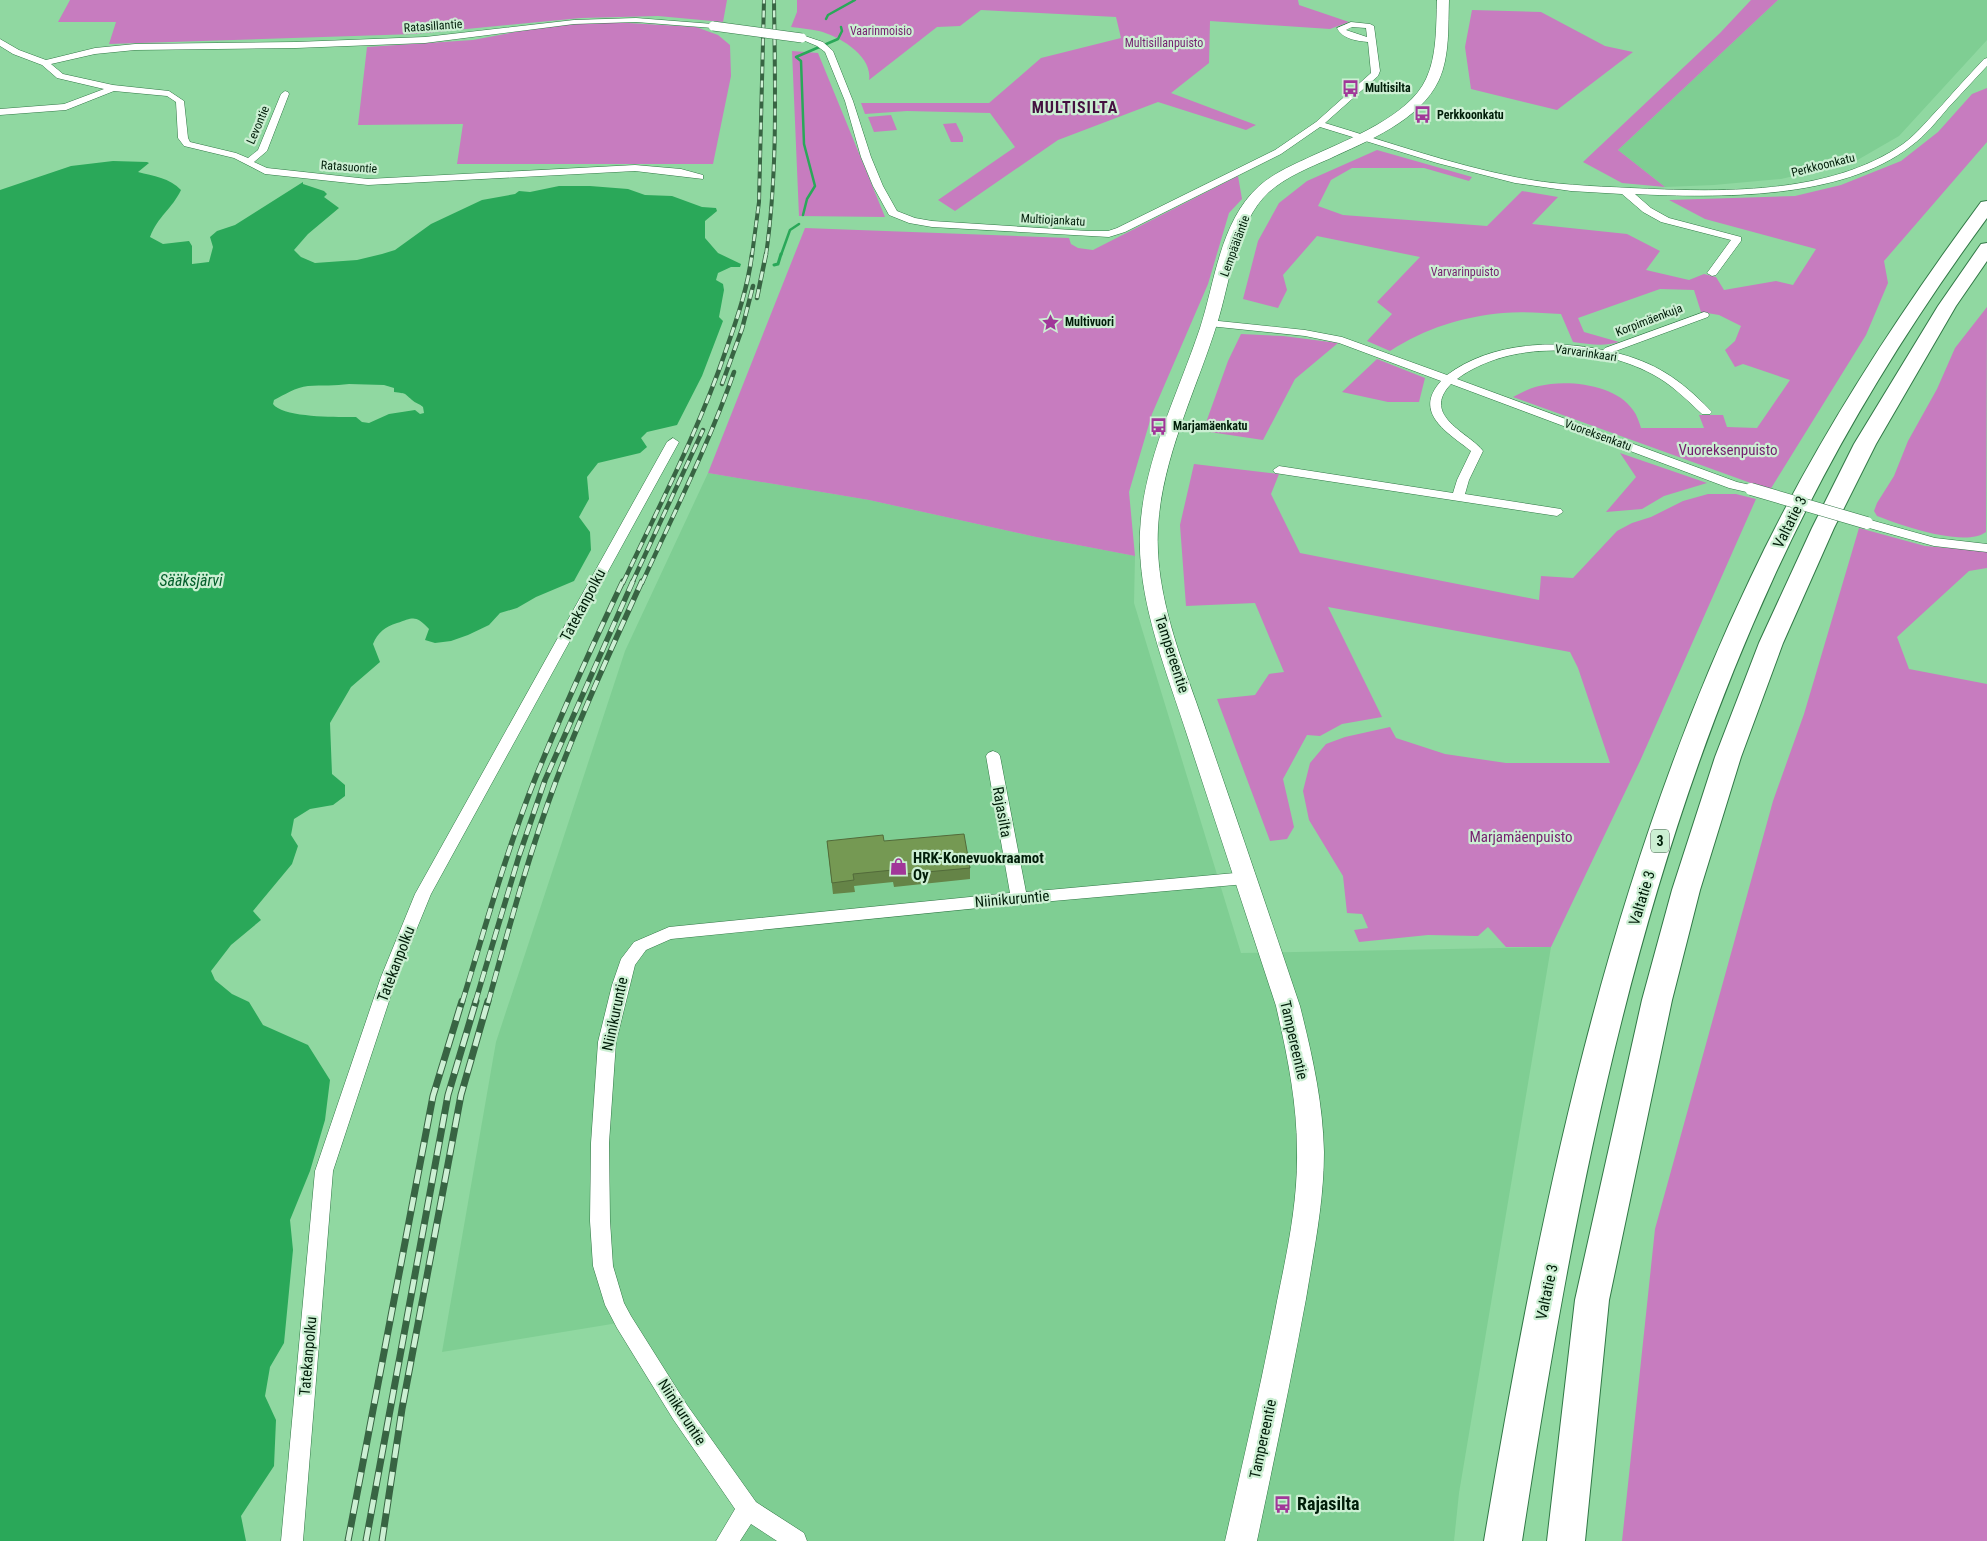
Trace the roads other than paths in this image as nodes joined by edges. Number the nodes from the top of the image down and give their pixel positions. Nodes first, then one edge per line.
1 (1443, 0) edge
2 (1372, 40) dead end
3 (0, 42) edge
4 (1987, 61) edge
5 (45, 63) junction
6 (113, 88) junction
7 (845, 89) joint
8 (285, 94) dead end
9 (0, 112) edge
10 (1318, 124) junction
11 (1362, 137) junction
12 (248, 162) junction
13 (700, 177) dead end
14 (1625, 191) junction
15 (1987, 206) edge
16 (1987, 248) edge
17 (1712, 273) dead end
18 (1704, 315) dead end
19 (1209, 323) junction
20 (1606, 354) junction
21 (1448, 380) junction
22 (1706, 412) dead end
23 (674, 442) dead end
24 (1279, 470) dead end
25 (1458, 497) junction
26 (1558, 512) dead end
27 (1987, 548) edge
28 (1148, 552) joint
29 (993, 756) dead end
30 (1246, 878) junction
31 (1019, 898) junction
32 (748, 1509) junction
33 (292, 1541) edge
34 (727, 1541) edge
35 (796, 1541) edge
36 (1241, 1541) edge
37 (1503, 1541) edge
38 (1566, 1541) edge

1 - 11 main road, Lempääläntie
2 - 10 street, Multiojankatu
3 - 5 street
4 - 14 street, Perkkoonkatu
5 - 6 street, Ratasuontie
5 - 7 street, Ratasillantie, bridge
6 - 9 street
6 - 12 street, Ratasuontie
7 - 10 street, Multiojankatu
8 - 12 street, Levontie
10 - 11 street
11 - 14 street, Perkkoonkatu
11 - 19 main road, Lempääläntie
12 - 13 street, Ratasuontie
14 - 17 street
15 - 37 highway, Valtatie 3 / 3
16 - 38 highway
18 - 20 street, Korpimäenkuja
19 - 21 street, Vuoreksenkatu
19 - 28 main road, Lempääläntie
20 - 21 street, Varvarinkaari
20 - 22 street, Varvarinkaari
21 - 25 street, Varvarinkaari
21 - 27 street, Vuoreksenkatu, bridge
23 - 33 street, Tatekanpolku
24 - 25 street
25 - 26 street
28 - 30 main road, Tampereentie
29 - 31 street, Rajasilta
30 - 31 street, Niinikuruntie
30 - 36 main road, Tampereentie
31 - 32 street, Niinikuruntie
32 - 34 street
32 - 35 street, Niinikuruntie

